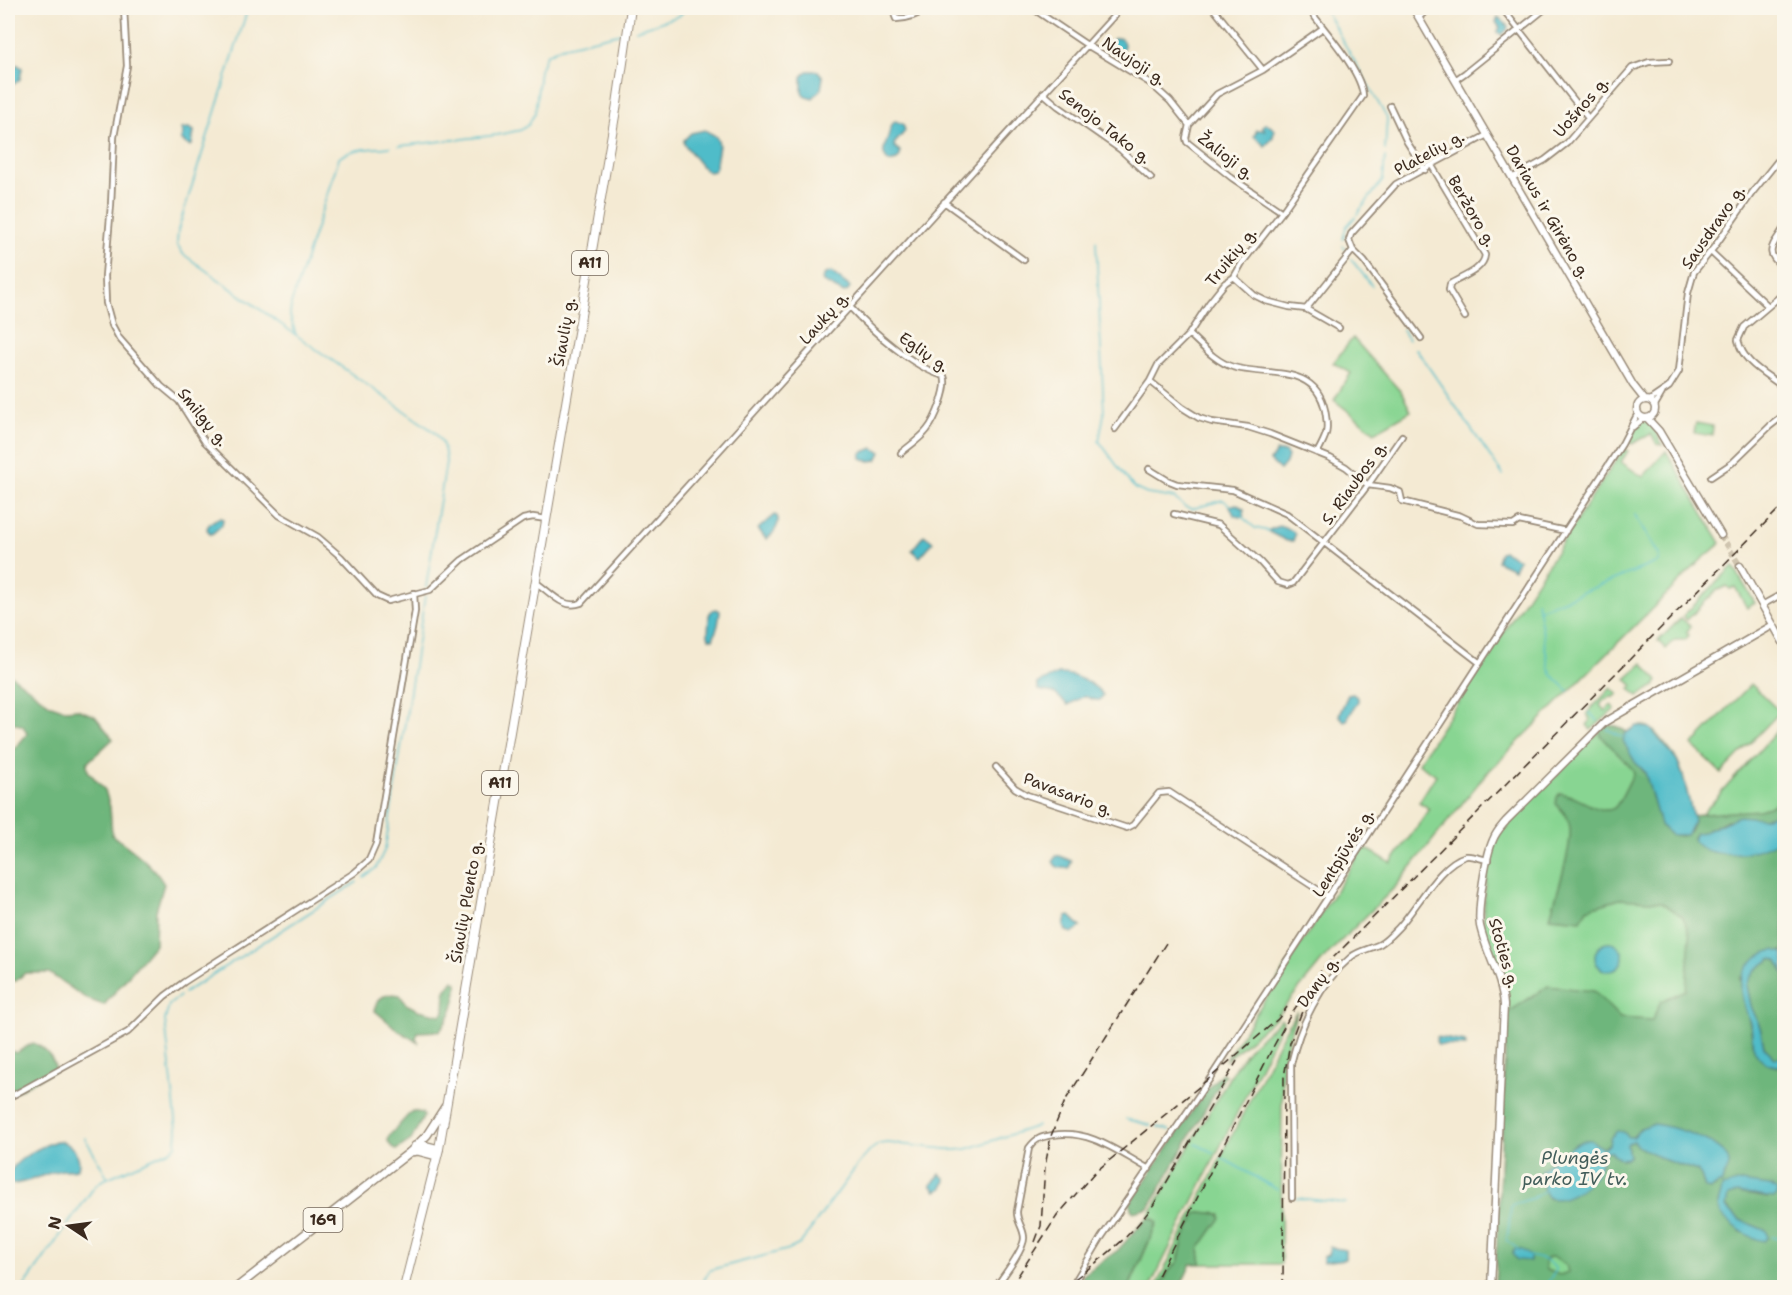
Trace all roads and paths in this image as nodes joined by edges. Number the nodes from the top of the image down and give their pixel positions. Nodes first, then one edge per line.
1 (124, 8) edge
2 (631, 8) edge
3 (892, 8) edge
4 (928, 8) edge
5 (1032, 8) edge
6 (1121, 8) edge
7 (1213, 8) edge
8 (1308, 8) edge
9 (1413, 8) edge
10 (1430, 8) edge
11 (1502, 8) edge
12 (1546, 8) edge
13 (1419, 17) junction
14 (1323, 28) junction
15 (1520, 29) junction
16 (1087, 45) junction
17 (1669, 61) dead end
18 (1263, 70) junction
19 (1455, 80) junction
20 (1043, 93) junction
21 (1390, 106) dead end
22 (1588, 118) junction
23 (1189, 125) junction
24 (1487, 135) junction
25 (1785, 153) edge
26 (1432, 166) junction
27 (1425, 170) junction
28 (1151, 178) dead end
29 (1512, 178) junction
30 (944, 202) junction
31 (1282, 212) junction
32 (1785, 228) edge
33 (1353, 250) junction
34 (1711, 252) junction
35 (1024, 260) dead end
36 (1785, 268) edge
37 (1234, 278) junction
38 (1785, 292) edge
39 (1768, 306) junction
40 (850, 307) junction
41 (1306, 309) junction
42 (1465, 317) dead end
43 (1339, 328) dead end
44 (1189, 334) junction
45 (1421, 338) dead end
46 (1150, 381) junction
47 (1785, 388) edge
48 (1647, 402) junction
49 (1785, 415) edge
50 (1646, 416) junction
51 (1115, 429) dead end
52 (1402, 436) dead end
53 (901, 453) dead end
54 (1317, 453) junction
55 (1149, 469) dead end
56 (1711, 477) dead end
57 (1368, 485) junction
58 (1174, 514) dead end
59 (546, 519) junction
60 (1566, 531) junction
61 (1721, 535) tunnel mouth
62 (1324, 543) junction
63 (1740, 566) tunnel mouth
64 (535, 582) junction
65 (414, 593) junction
66 (1785, 593) edge
67 (1762, 605) junction
68 (1773, 625) junction
69 (1785, 644) edge
70 (1480, 663) junction
71 (996, 766) dead end
72 (1488, 860) junction
73 (1329, 897) junction
74 (8, 1098) edge
75 (445, 1107) junction
76 (413, 1149) junction
77 (438, 1152) junction
78 (1149, 1169) junction
79 (1292, 1198) dead end
80 (236, 1287) edge
81 (404, 1287) edge
82 (994, 1287) edge
83 (1071, 1287) edge
84 (1491, 1287) edge

1 - 65 street, Smilgų g.
2 - 59 highway, Šiaulių g. / A11
3 - 4 street
5 - 16 street, Naujoji g.
6 - 16 street, Laukų g.
7 - 18 street
8 - 14 street
9 - 13 main road, Dariaus ir Girėno g.
10 - 13 street
11 - 15 street
12 - 15 street
13 - 19 main road, Dariaus ir Girėno g.
14 - 18 street, Žalioji g.
14 - 31 street, Truikių g.
15 - 19 street
15 - 22 street
16 - 20 street, Laukų g.
16 - 23 street, Naujoji g.
17 - 22 street, Uošnos g.
18 - 23 street, Žalioji g.
19 - 24 main road, Dariaus ir Girėno g.
20 - 28 street, Senojo Tako g.
20 - 30 street, Laukų g.
21 - 27 street, Beržoro g.
22 - 29 street, Uošnos g.
23 - 31 street, Žalioji g.
24 - 26 street, Platelių g.
24 - 29 main road, Dariaus ir Girėno g.
25 - 34 street, Sausdravo g.
26 - 27 street, Platelių g.
26 - 42 street, Beržoro g.
27 - 33 street, Platelių g.
29 - 48 main road, Dariaus ir Girėno g.
30 - 35 street
30 - 40 street, Laukų g.
31 - 37 street, Truikių g.
32 - 36 street
33 - 41 street, Platelių g.
33 - 45 street
34 - 39 street
34 - 48 street, Sausdravo g.
37 - 41 street
37 - 44 street, Truikių g.
38 - 39 street
39 - 47 street
40 - 53 street, Eglių g.
40 - 64 street, Laukų g.
41 - 43 street
44 - 46 street, Truikių g.
44 - 54 street
46 - 51 street, Truikių g.
46 - 54 street
48 - 50 main road, Dariaus ir Girėno g.
48 - 50 main road, Dariaus ir Girėno g.
49 - 56 street
50 - 60 street, Lentpjūvės g.
50 - 61 main road
52 - 57 street, S. Riaubos g.
54 - 57 street
55 - 62 street
57 - 60 street
57 - 62 street, S. Riaubos g.
58 - 62 street, S. Riaubos g.
59 - 64 highway, Šiaulių Plento g. / A11
59 - 65 street, Smilgų g.
60 - 70 street, Lentpjūvės g.
62 - 70 street
63 - 67 main road
64 - 75 highway, Šiaulių Plento g. / A11
65 - 74 street
66 - 67 street
67 - 68 main road
68 - 69 main road
68 - 72 main road, Stoties g.
70 - 73 street, Lentpjūvės g.
71 - 73 street, Pavasario g.
72 - 79 street, Danų g.
72 - 84 main road, Stoties g.
73 - 78 street, Lentpjūvės g.
75 - 76 main road
75 - 77 highway, Šiaulių Plento g. / A11
76 - 77 main road
76 - 80 main road, 169
77 - 81 highway, Šiaulių Plento g. / A11
78 - 82 street
78 - 83 street, Lentpjūvės g.

